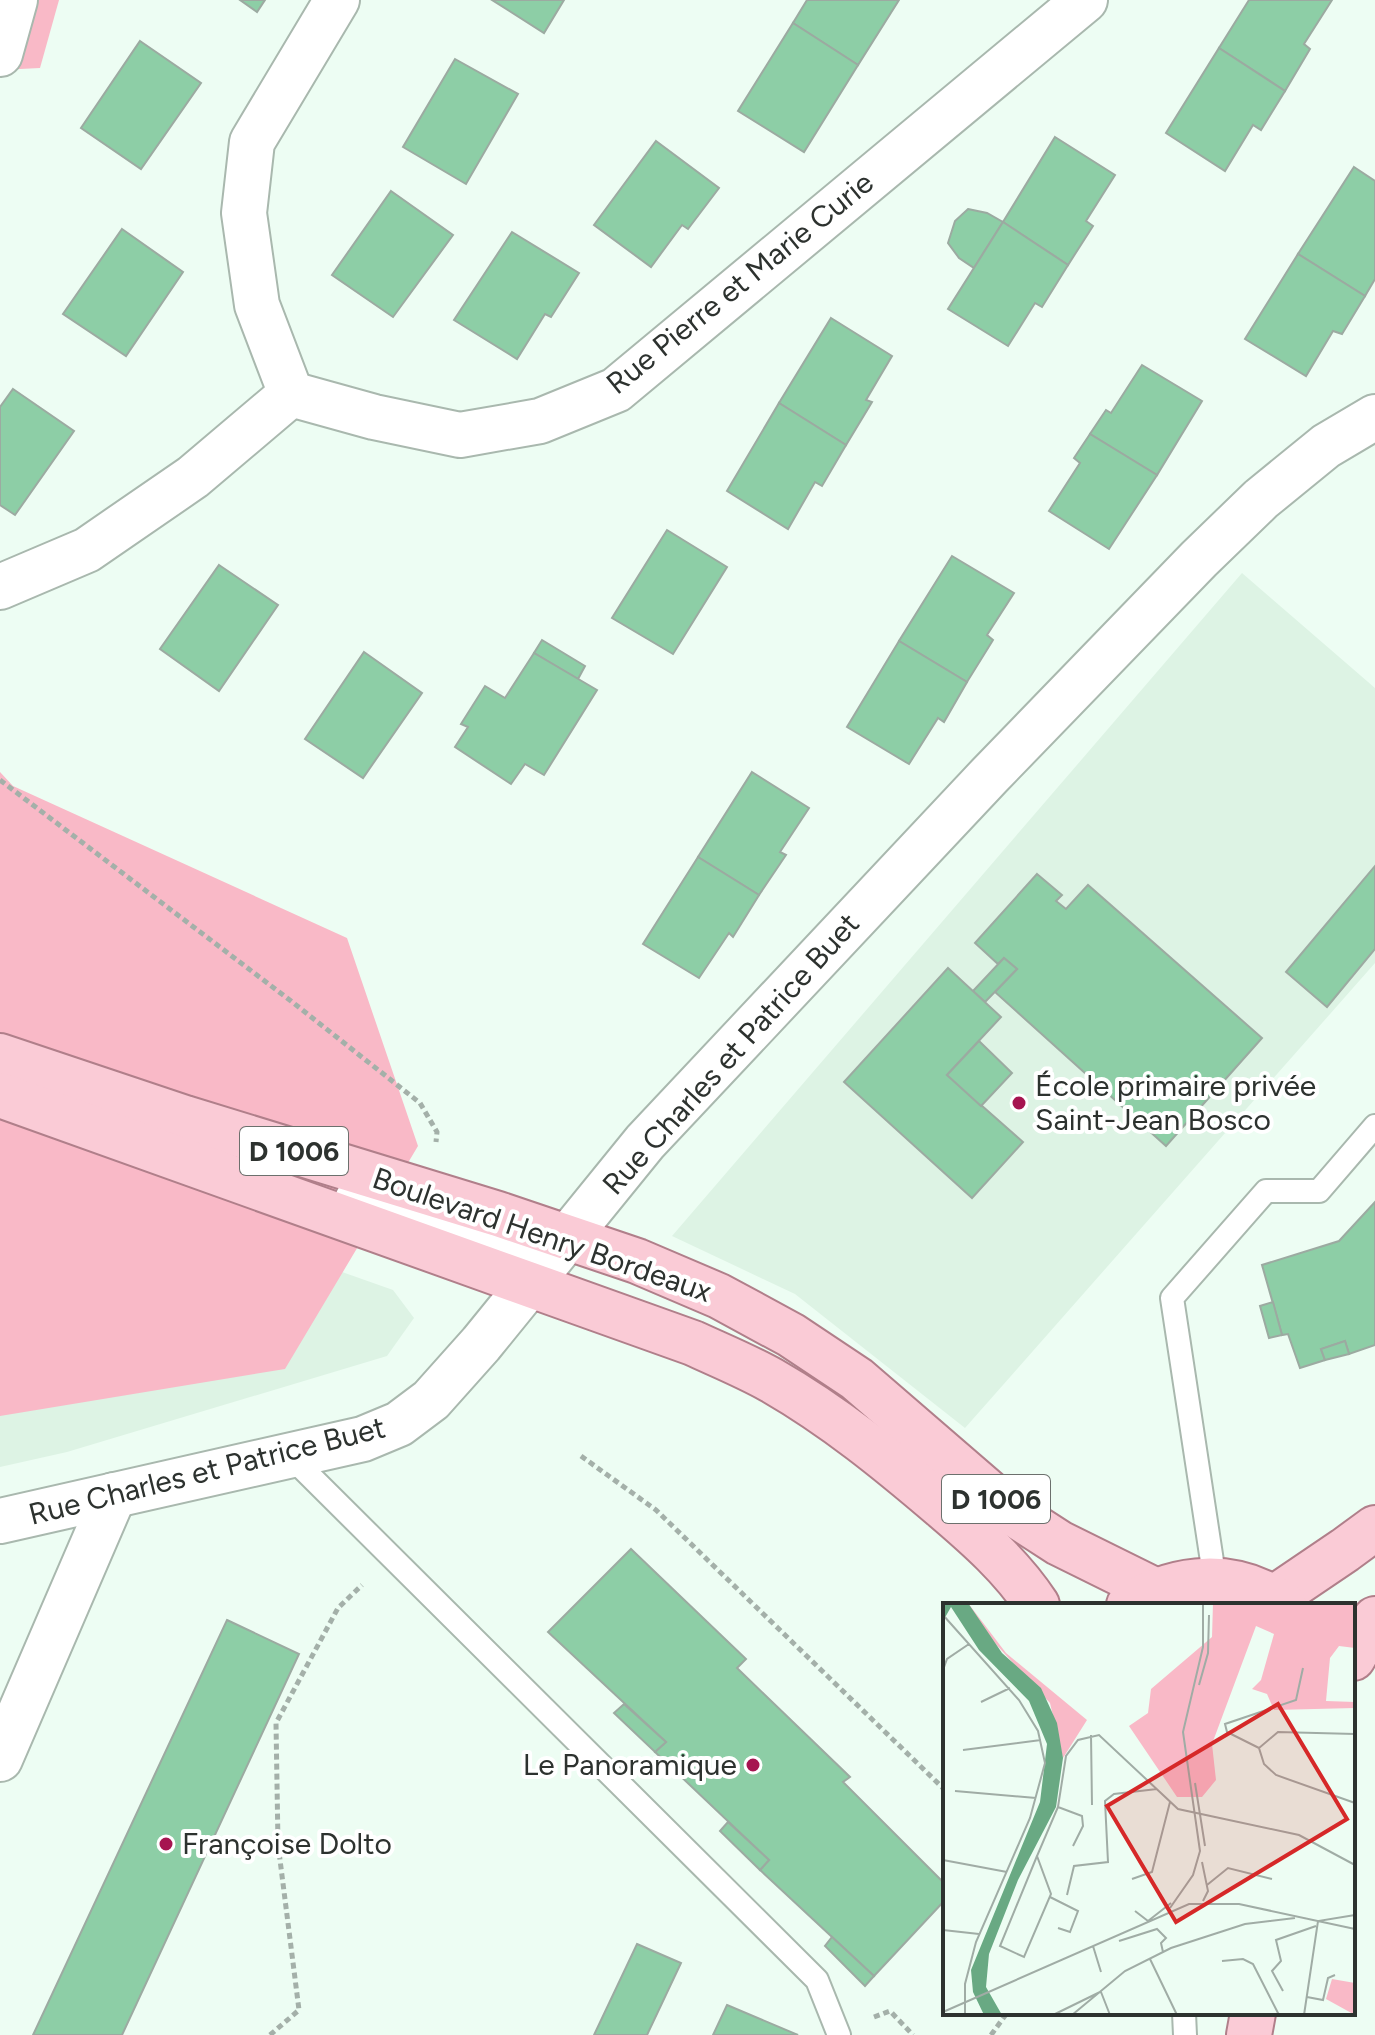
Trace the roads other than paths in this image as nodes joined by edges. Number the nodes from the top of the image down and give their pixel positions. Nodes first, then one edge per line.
1 (15, 0) edge
2 (337, 0) edge
3 (1085, 0) edge
4 (0, 54) edge
5 (291, 394) junction
6 (1375, 417) edge
7 (0, 587) edge
8 (0, 1056) edge
9 (0, 1095) edge
10 (1375, 1126) edge
11 (547, 1261) junction
12 (289, 1455) junction
13 (114, 1495) junction
14 (0, 1521) edge
15 (1375, 1528) edge
16 (1215, 1581) junction
17 (1142, 1598) edge
18 (1279, 1601) edge
19 (1036, 1603) edge
20 (1375, 1619) edge
21 (1355, 1654) edge
22 (0, 1759) edge
23 (1184, 2015) edge
24 (1223, 2015) edge
25 (1253, 2015) edge
26 (839, 2035) edge
27 (1185, 2035) edge
28 (1224, 2035) edge
29 (1249, 2035) edge

1 - 4 street
2 - 5 street
3 - 5 street, Rue Pierre et Marie Curie
5 - 7 street
6 - 11 street, Rue Charles et Patrice Buet
8 - 11 main road, Boulevard Henry Bordeaux / D 1006
9 - 11 main road, Boulevard Henry Bordeaux / D 1006
10 - 16 lane
11 - 12 street, Rue Charles et Patrice Buet
11 - 17 main road, Boulevard Henry Bordeaux / D 1006
11 - 19 main road, Boulevard Henry Bordeaux / D 1006
12 - 13 street, Rue Charles et Patrice Buet
12 - 26 lane
13 - 14 street, Rue Charles et Patrice Buet
13 - 22 street
15 - 18 main road
16 - 17 main road
16 - 18 main road
20 - 21 main road
23 - 27 lane
24 - 28 main road
25 - 29 main road

